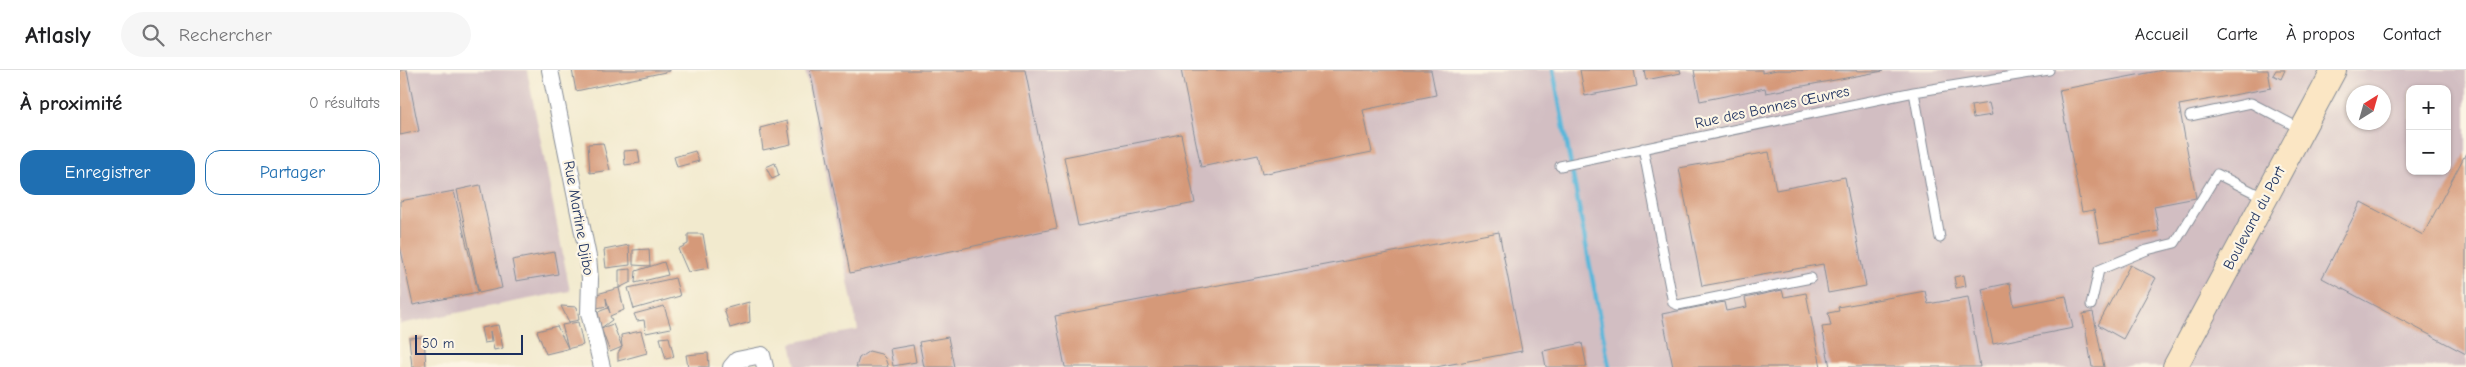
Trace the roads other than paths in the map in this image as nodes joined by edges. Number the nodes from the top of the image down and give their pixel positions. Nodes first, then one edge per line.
1 (550, 70) edge
2 (2049, 70) edge
3 (2334, 70) edge
4 (1914, 92) junction
5 (2190, 116) dead end
6 (2302, 129) junction
7 (1643, 148) junction
8 (1560, 166) dead end
9 (2265, 198) junction
10 (1940, 238) dead end
11 (1811, 278) dead end
12 (2091, 305) dead end
13 (602, 367) edge
14 (731, 367) edge
15 (765, 367) edge
16 (2175, 367) edge

1 - 13 street, Rue Martine Djibo
2 - 4 lane, Rue des Bonnes Œuvres
3 - 6 main road, Boulevard du Port
4 - 7 lane, Rue des Bonnes Œuvres
4 - 10 lane
5 - 6 lane
6 - 9 main road, Boulevard du Port
7 - 8 lane, Rue des Bonnes Œuvres
7 - 11 lane
9 - 12 lane
9 - 16 main road, Boulevard du Port
14 - 15 street

